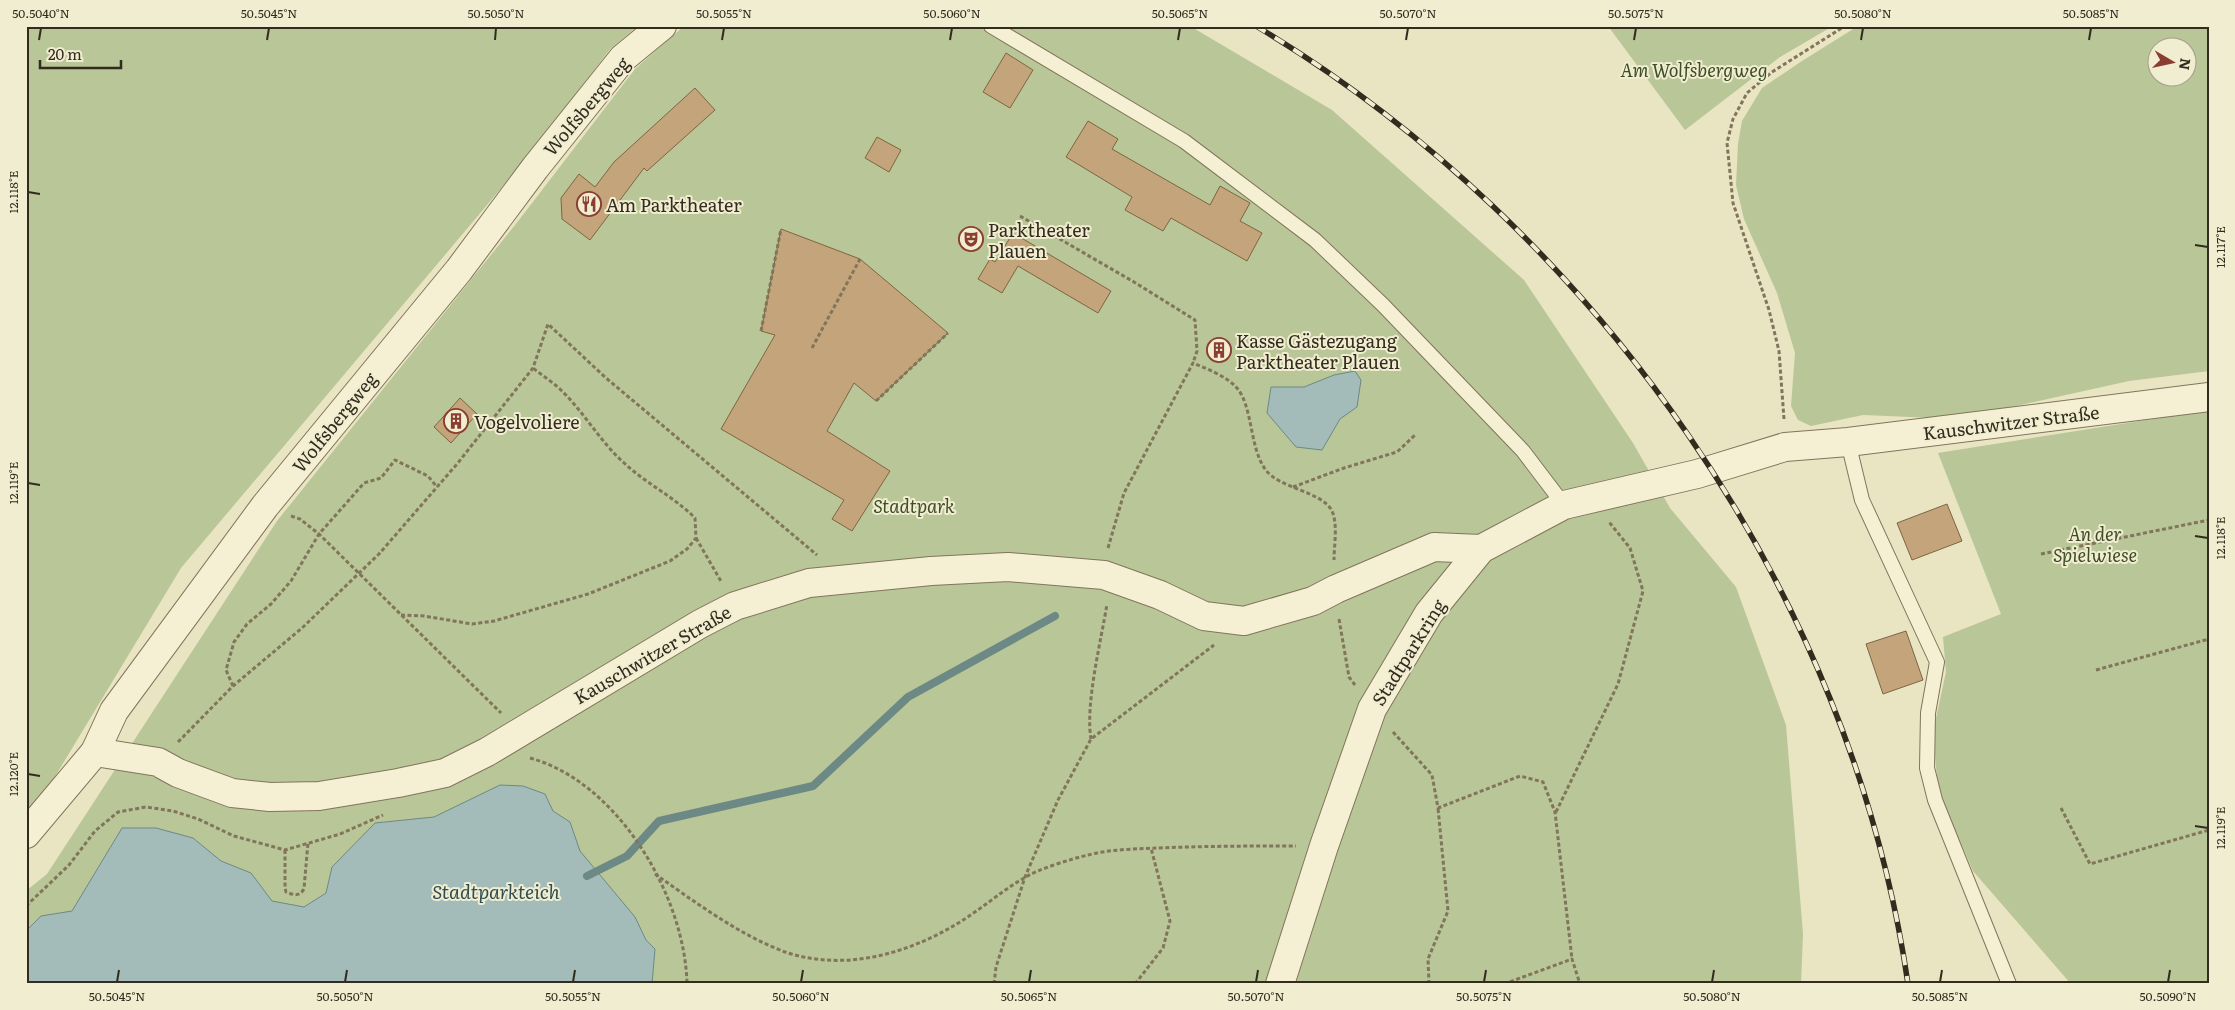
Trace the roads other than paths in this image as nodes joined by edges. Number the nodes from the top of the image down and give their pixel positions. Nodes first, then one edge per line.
1 (662, 26) edge
2 (991, 26) edge
3 (2209, 397) edge
4 (1848, 442) junction
5 (1812, 445) joint
6 (1564, 505) junction
7 (1481, 549) junction
8 (95, 752) junction
9 (26, 834) edge
10 (1280, 984) edge
11 (2009, 984) edge

1 - 8 street, Wolfsbergweg
2 - 6 lane
3 - 4 street, Kauschwitzer Straße
4 - 5 street, Kauschwitzer Straße
4 - 11 lane
5 - 6 street, Stadtparkring
6 - 7 street, Stadtparkring
7 - 8 street, Kauschwitzer Straße
7 - 10 street, Stadtparkring
8 - 9 street, Wolfsbergweg

